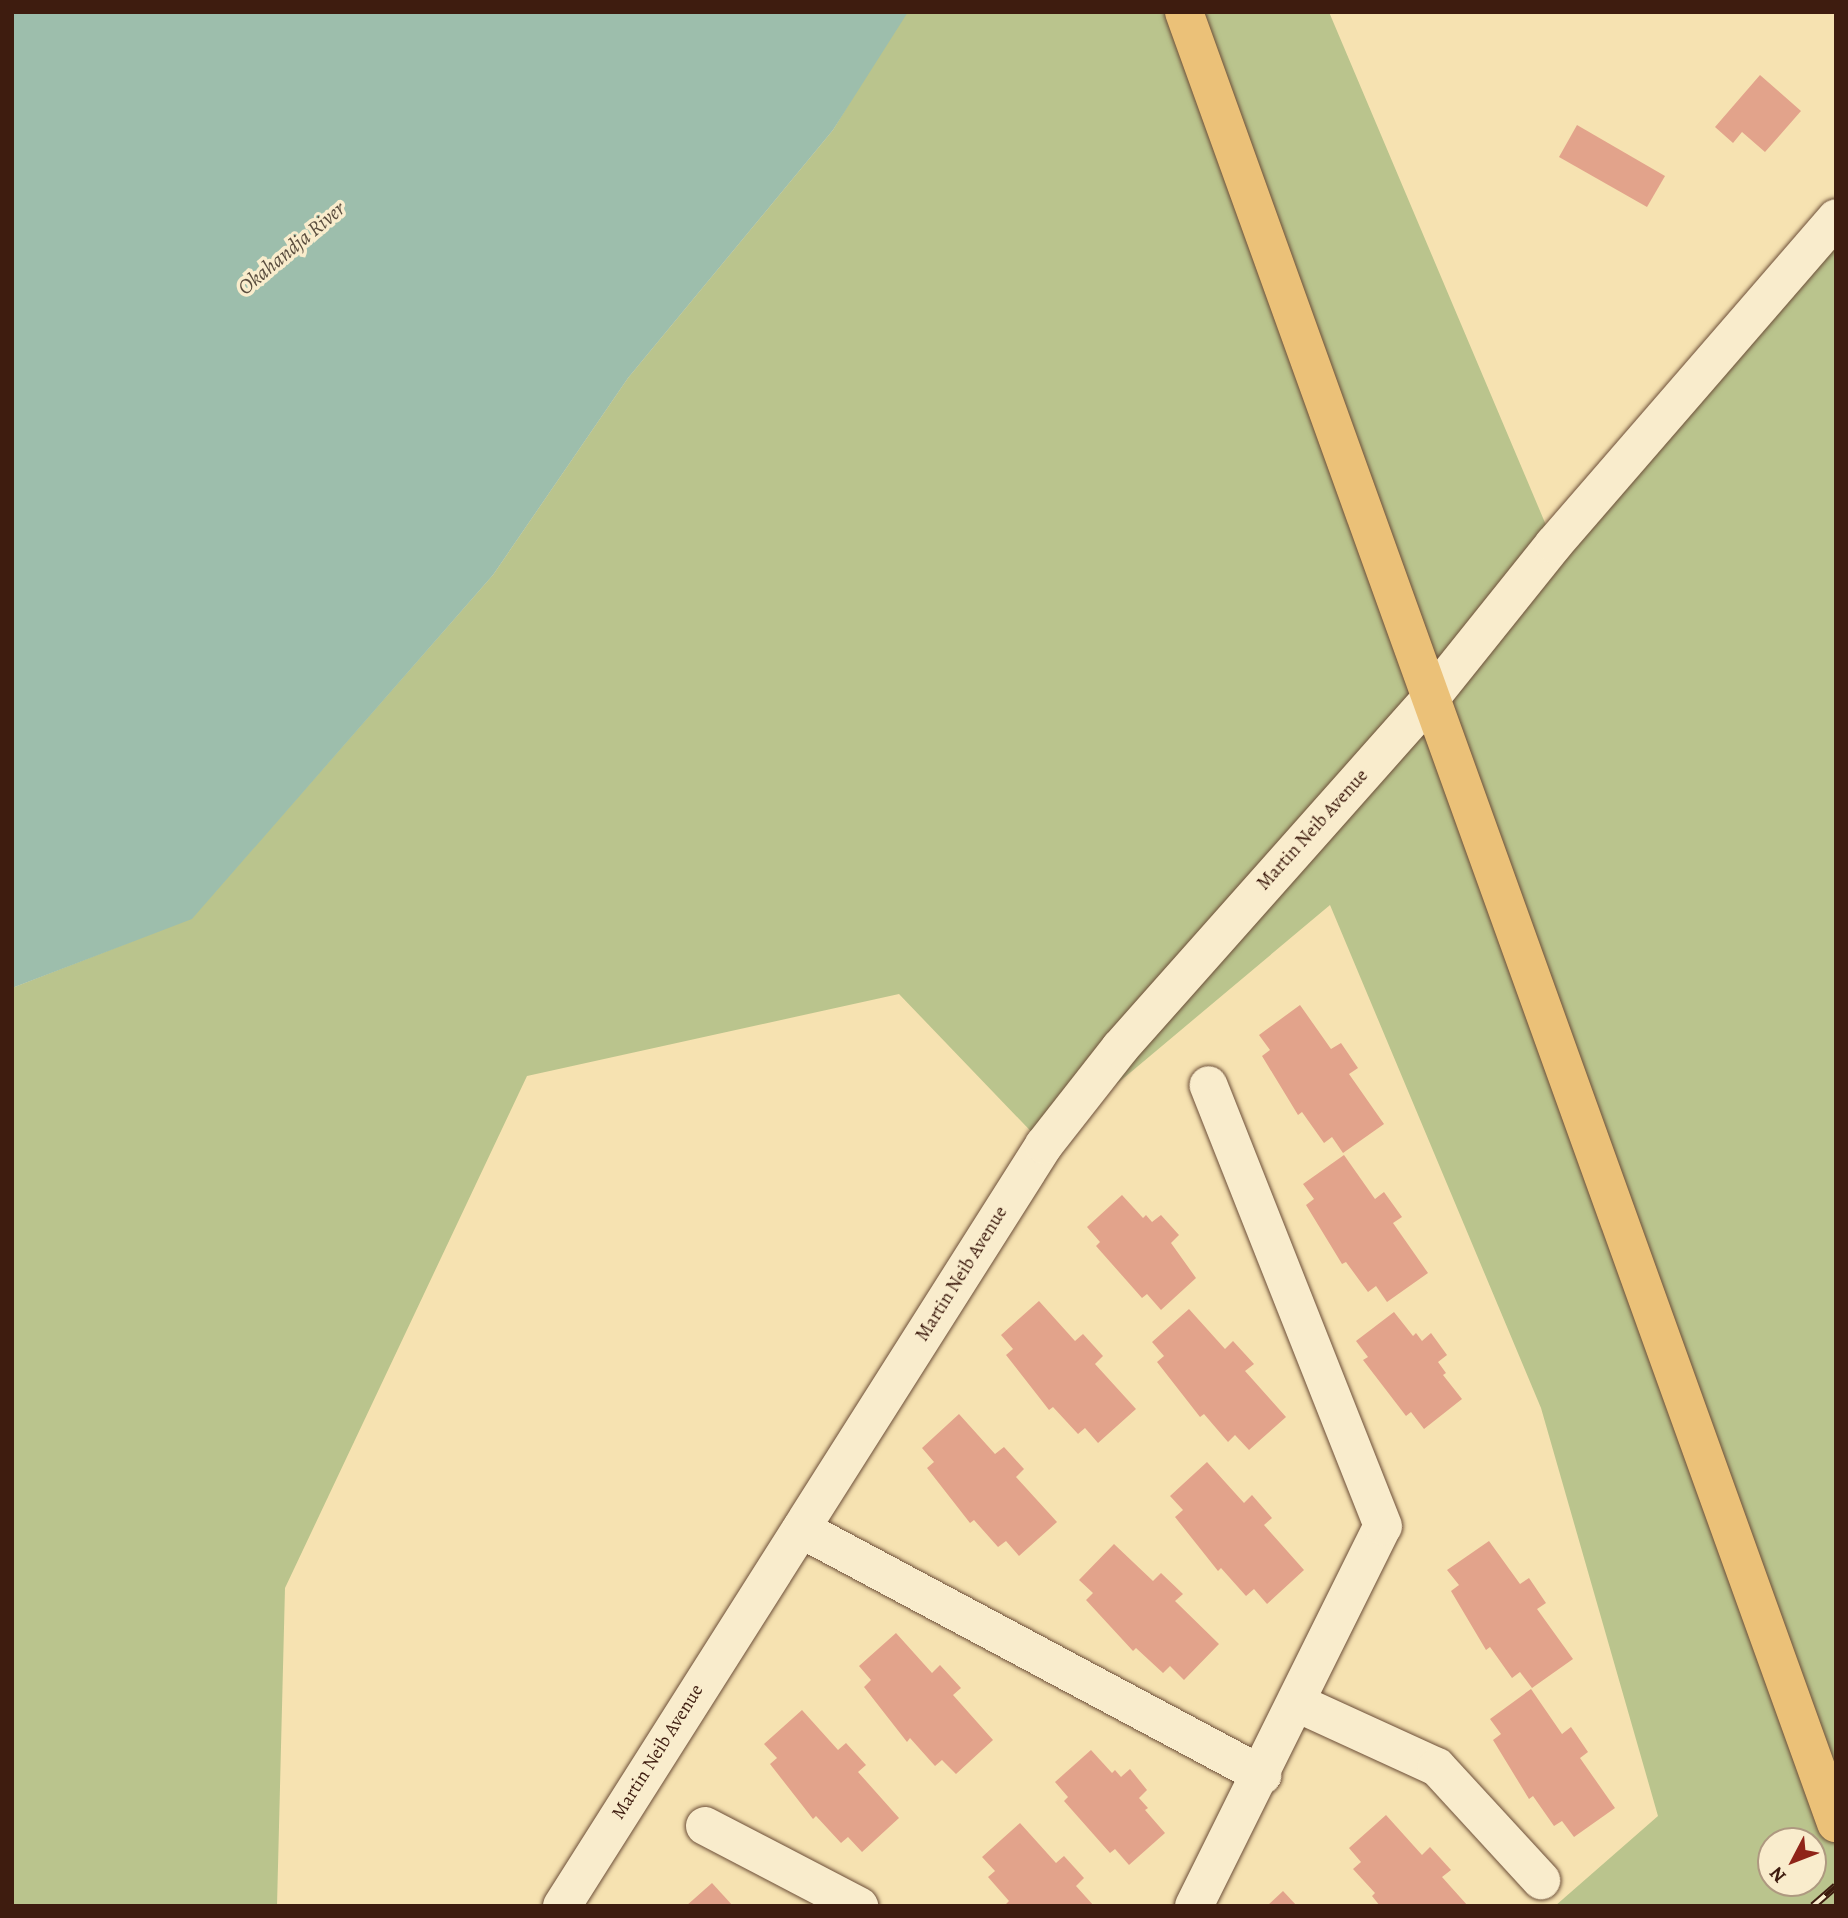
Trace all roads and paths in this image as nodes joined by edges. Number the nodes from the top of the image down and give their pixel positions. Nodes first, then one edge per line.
1 (1184, 12) edge
2 (1836, 218) edge
3 (1433, 695) junction
4 (1208, 1085) dead end
5 (801, 1529) junction
6 (1297, 1703) junction
7 (1262, 1775) junction
8 (1836, 1823) edge
9 (705, 1826) dead end
10 (1541, 1880) dead end
11 (562, 1906) edge
12 (859, 1906) edge
13 (1194, 1906) edge

1 - 3 highway
2 - 3 street, Martin Neib Avenue
3 - 5 street, Martin Neib Avenue
3 - 8 highway
4 - 6 street
5 - 7 street
5 - 11 street, Martin Neib Avenue
6 - 7 street
6 - 10 street
7 - 13 street
9 - 12 street

